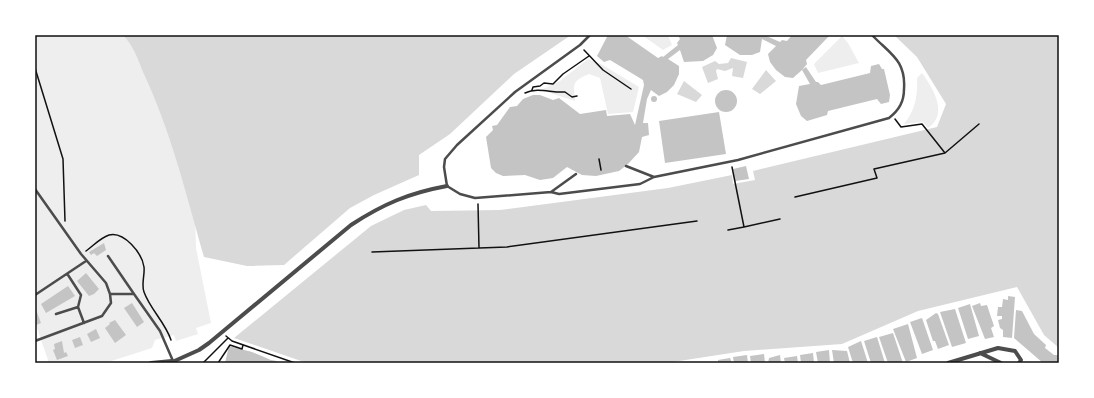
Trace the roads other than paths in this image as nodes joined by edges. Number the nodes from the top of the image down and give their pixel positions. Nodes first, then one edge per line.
1 (590, 35) edge
2 (872, 35) edge
3 (626, 166) dead end
4 (576, 174) dead end
5 (654, 177) junction
6 (446, 186) junction
7 (35, 189) edge
8 (551, 192) junction
9 (108, 256) dead end
10 (86, 261) junction
11 (68, 275) junction
12 (110, 294) junction
13 (134, 294) junction
14 (35, 295) edge
15 (78, 307) junction
16 (56, 314) dead end
17 (84, 323) junction
18 (35, 341) edge
19 (980, 353) junction
20 (172, 362) edge
21 (151, 363) edge
22 (948, 363) edge
23 (1001, 363) edge
24 (1018, 363) edge

1 - 6 lane
2 - 5 lane
3 - 5 lane
4 - 8 lane
5 - 8 lane
6 - 8 lane
6 - 20 street
7 - 10 lane
9 - 13 lane
10 - 11 lane
10 - 12 lane
11 - 14 lane
11 - 15 lane
12 - 13 lane
12 - 17 lane
13 - 20 lane
15 - 16 lane
15 - 17 lane
17 - 18 lane
19 - 22 street
19 - 23 street
19 - 24 street
20 - 21 street

